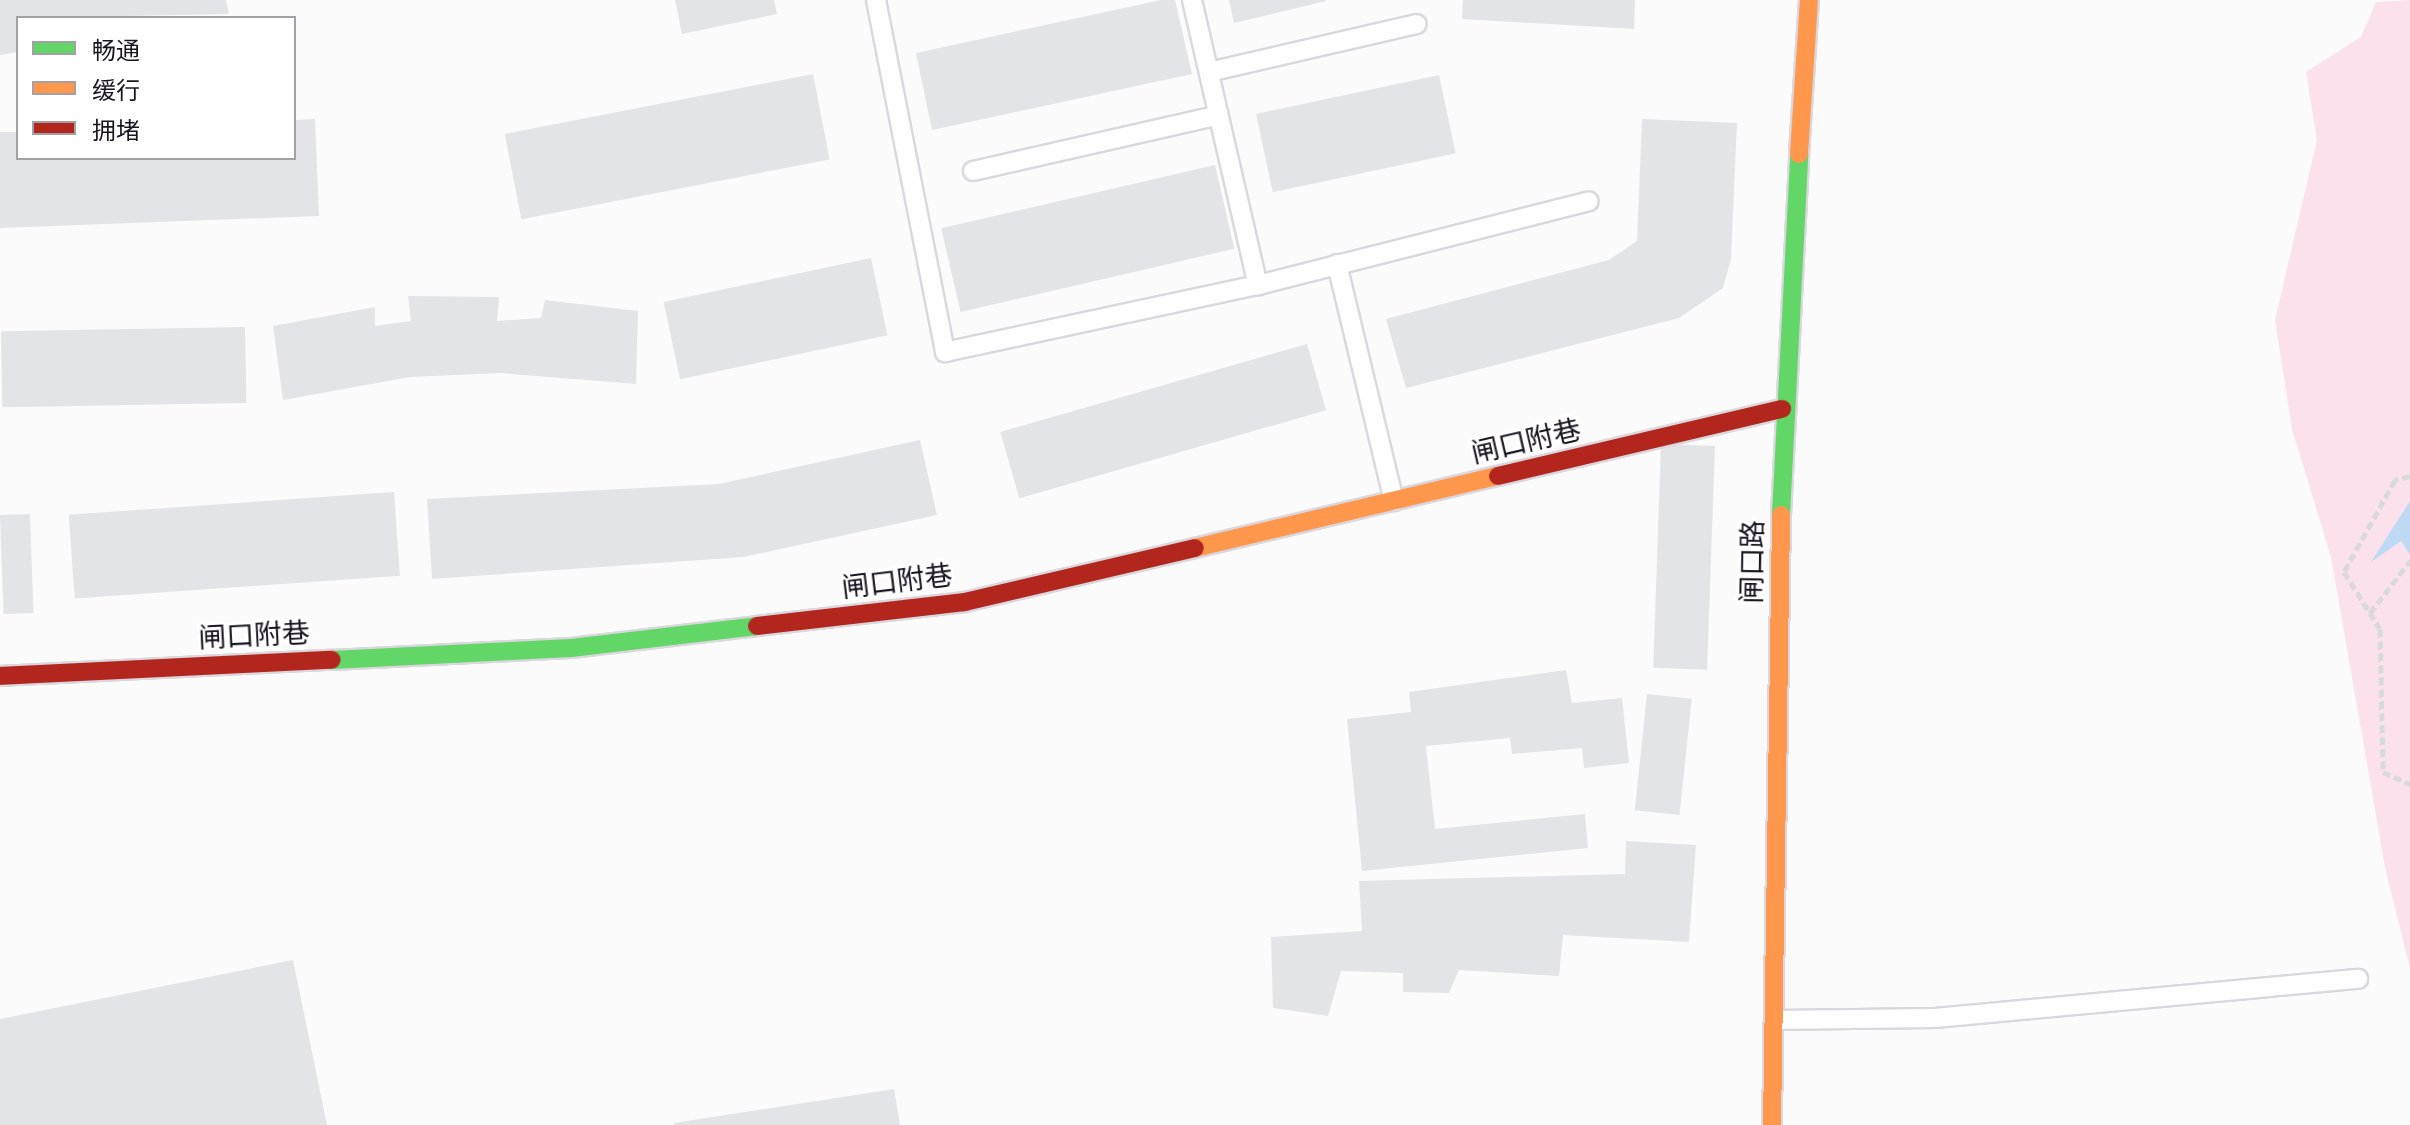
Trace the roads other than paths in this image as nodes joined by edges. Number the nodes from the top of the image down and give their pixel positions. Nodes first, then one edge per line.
1 (876, 0) edge
2 (1192, 0) edge
3 (1809, 0) edge
4 (1417, 24) dead end
5 (1209, 72) junction
6 (1219, 115) junction
7 (973, 171) dead end
8 (1589, 201) dead end
9 (1337, 264) junction
10 (1258, 285) junction
11 (1782, 409) junction
12 (1394, 501) junction
13 (0, 676) edge
14 (2358, 979) dead end
15 (1774, 1020) junction
16 (1772, 1125) edge

1 - 10 lane
2 - 5 lane
3 - 11 street, 闸口路
4 - 5 lane
5 - 6 lane
6 - 7 lane
6 - 10 lane
8 - 9 lane
9 - 10 lane
9 - 12 lane
11 - 12 street, 闸口附巷
11 - 15 street, 闸口路
12 - 13 street, 闸口附巷
14 - 15 lane
15 - 16 street, 闸口路

